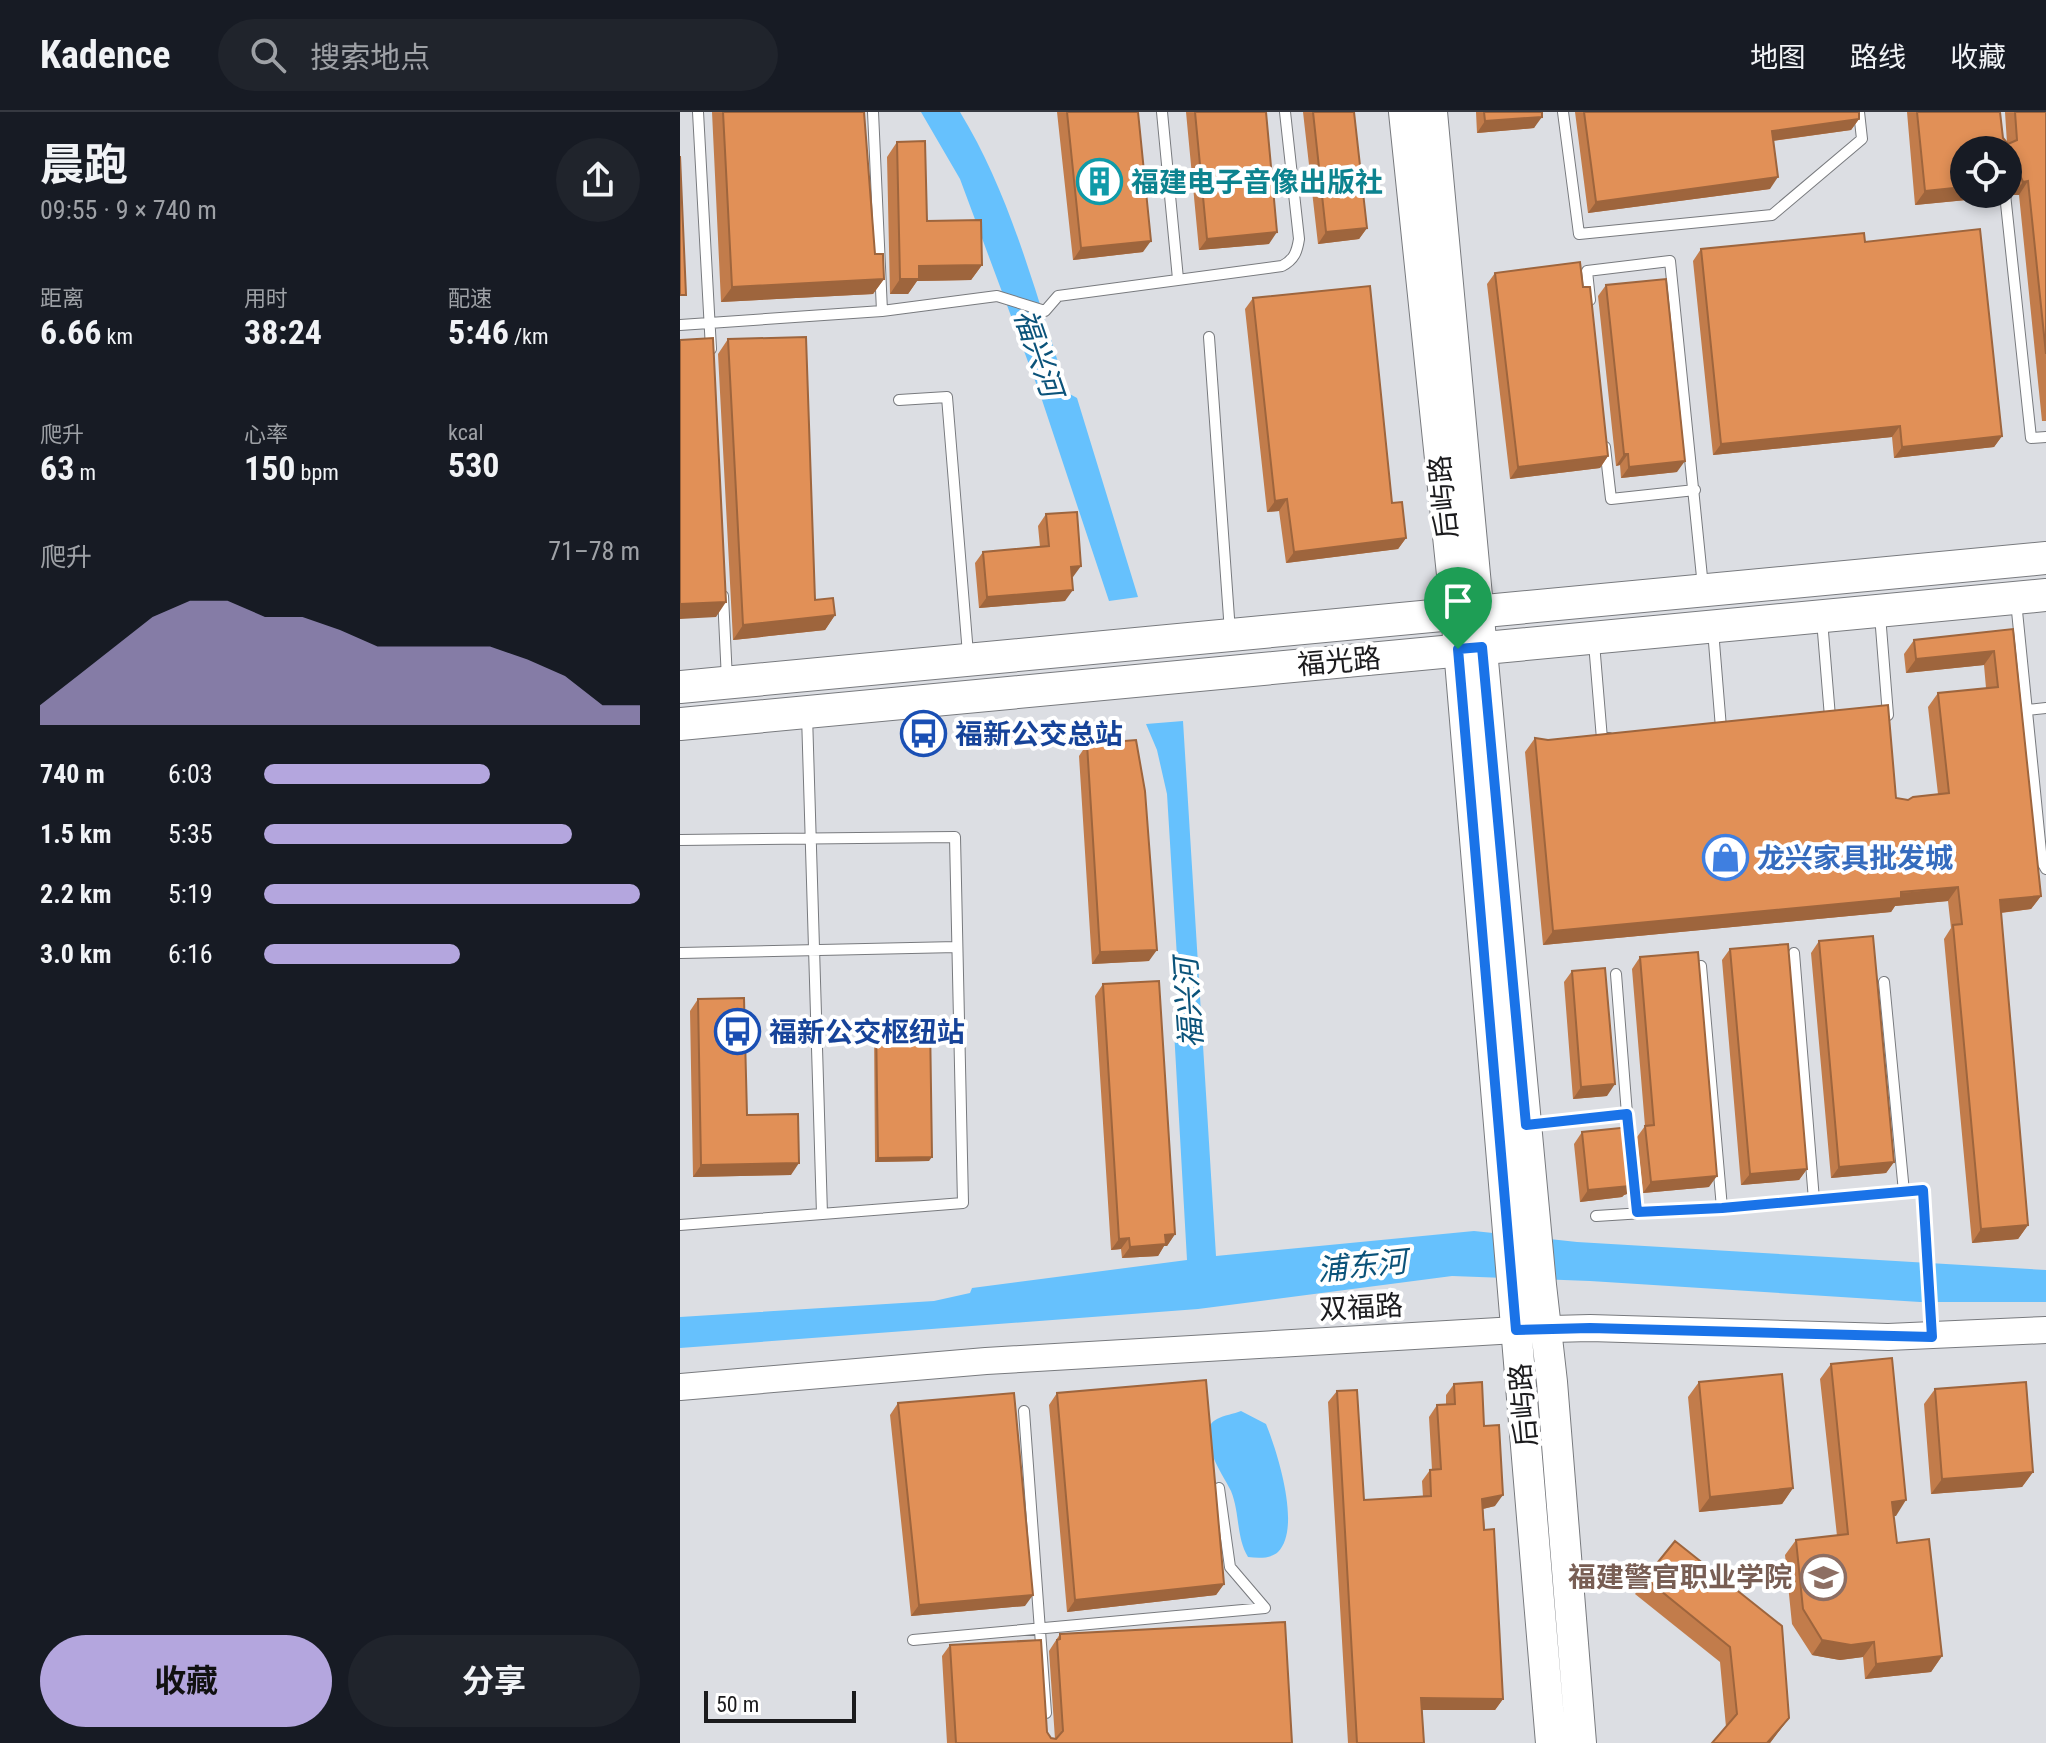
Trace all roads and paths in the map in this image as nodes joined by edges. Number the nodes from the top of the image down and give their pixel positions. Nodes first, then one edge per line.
1 (698, 112) edge
2 (873, 112) edge
3 (1162, 112) edge
4 (1285, 112) edge
5 (1404, 112) edge
6 (1432, 112) edge
7 (1563, 112) edge
8 (1859, 112) edge
9 (2006, 208) edge
10 (1178, 279) junction
11 (882, 311) junction
12 (1592, 317) edge
13 (709, 323) junction
14 (680, 325) edge
15 (1209, 337) dead end
16 (711, 354) edge
17 (899, 400) dead end
18 (2046, 437) edge
19 (1604, 438) edge
20 (1695, 490) junction
21 (2046, 558) edge
22 (722, 588) edge
23 (1703, 589) junction
24 (2031, 596) edge
25 (1879, 609) junction
26 (1467, 612) junction
27 (1822, 615) junction
28 (1712, 625) junction
29 (1230, 634) junction
30 (1594, 637) junction
31 (1470, 648) junction
32 (968, 660) junction
33 (727, 682) junction
34 (680, 687) edge
35 (2046, 708) edge
36 (2027, 710) junction
37 (807, 713) junction
38 (1815, 718) edge
39 (680, 724) edge
40 (1737, 726) edge
41 (1721, 728) junction
42 (1706, 729) edge
43 (1890, 730) edge
44 (1617, 738) edge
45 (1602, 739) junction
46 (1589, 740) edge
47 (811, 838) junction
48 (680, 840) edge
49 (2046, 869) edge
50 (957, 947) junction
51 (814, 950) junction
52 (680, 953) edge
53 (1794, 953) dead end
54 (1701, 966) edge
55 (1616, 974) dead end
56 (1884, 982) dead end
57 (1627, 1114) junction
58 (1526, 1125) junction
59 (1904, 1192) junction
60 (1814, 1200) junction
61 (1722, 1208) junction
62 (1637, 1212) junction
63 (822, 1214) junction
64 (1596, 1216) dead end
65 (1521, 1218) junction
66 (680, 1225) edge
67 (1531, 1330) junction
68 (2046, 1330) edge
69 (1932, 1337) junction
70 (680, 1387) edge
71 (1024, 1411) dead end
72 (1219, 1488) edge
73 (1041, 1628) junction
74 (913, 1640) dead end
75 (1046, 1729) edge
76 (1551, 1743) edge
77 (1581, 1743) edge

1 - 13 lane
2 - 11 lane
3 - 10 lane
4 - 10 lane
5 - 26 main road, 后屿路
6 - 26 main road, 后屿路
7 - 8 lane
9 - 18 lane
10 - 11 lane
11 - 13 lane
12 - 20 lane
13 - 14 lane
13 - 16 lane
15 - 29 lane
17 - 32 lane
19 - 20 lane
20 - 23 lane
21 - 23 main road, 福光路
22 - 33 lane
23 - 26 main road, 福光路
24 - 25 main road, 福光路
24 - 36 lane
25 - 27 main road, 福光路
25 - 43 lane
26 - 29 main road, 福光路
26 - 31 main road, 后屿路
27 - 28 main road, 福光路
27 - 38 lane
28 - 30 main road, 福光路
28 - 41 lane
29 - 32 main road, 福光路
30 - 31 main road, 福光路
30 - 45 lane
31 - 37 main road, 福光路
31 - 58 main road, 后屿路
31 - 65 main road, 后屿路
32 - 33 main road, 福光路
33 - 34 main road, 福光路
35 - 36 lane
36 - 49 lane
37 - 39 main road, 福光路
37 - 47 lane
40 - 41 lane
41 - 42 lane
44 - 45 lane
45 - 46 lane
47 - 48 lane
47 - 50 lane
47 - 51 lane
50 - 51 lane
50 - 63 lane
51 - 52 lane
51 - 63 lane
53 - 60 lane
54 - 61 lane
55 - 57 lane
56 - 59 lane
57 - 58 lane
57 - 62 lane
58 - 65 main road, 后屿路
59 - 60 lane
59 - 69 lane
60 - 61 lane
61 - 62 lane
62 - 64 lane
63 - 66 lane
65 - 67 main road, 后屿路
67 - 69 street, 双福路
67 - 70 street, 双福路
67 - 76 main road, 后屿路
67 - 77 main road, 后屿路
68 - 69 street, 双福路
71 - 73 lane
72 - 73 lane
73 - 74 lane
73 - 75 lane

